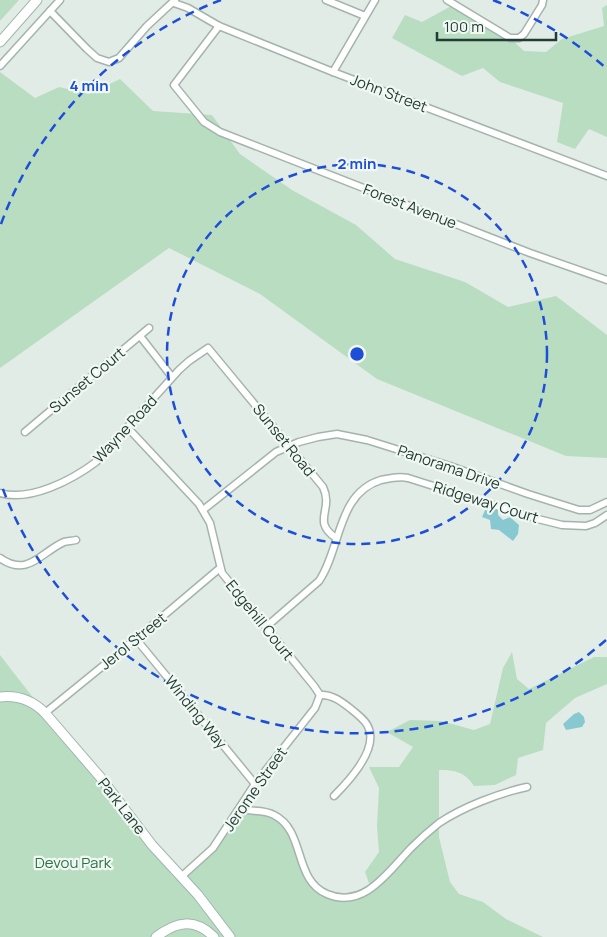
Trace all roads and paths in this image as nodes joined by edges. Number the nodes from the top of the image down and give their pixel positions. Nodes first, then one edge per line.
1 (38, 0) edge
2 (60, 0) edge
3 (326, 0) edge
4 (375, 0) edge
5 (447, 0) edge
6 (543, 0) edge
7 (174, 1) edge
8 (50, 11) junction
9 (365, 16) junction
10 (219, 26) junction
11 (0, 42) edge
12 (0, 66) edge
13 (333, 72) junction
14 (607, 176) edge
15 (607, 280) edge
16 (149, 328) dead end
17 (140, 336) junction
18 (208, 348) joint
19 (172, 377) junction
20 (128, 428) junction
21 (25, 432) dead end
22 (289, 446) junction
23 (0, 493) edge
24 (607, 502) edge
25 (202, 510) junction
26 (607, 515) edge
27 (336, 538) junction
28 (76, 540) dead end
29 (0, 558) edge
30 (220, 568) junction
31 (266, 627) junction
32 (136, 639) junction
33 (320, 695) junction
34 (0, 697) edge
35 (44, 712) junction
36 (255, 784) junction
37 (527, 787) dead end
38 (334, 796) dead end
39 (240, 809) junction
40 (181, 877) junction
41 (156, 937) edge
42 (214, 937) edge
43 (230, 937) edge

1 - 11 street
2 - 8 street
3 - 9 street
4 - 9 street
5 - 6 street
7 - 8 street
7 - 10 street, John Street
8 - 12 street
9 - 13 street
10 - 13 street, John Street
10 - 15 street, Forest Avenue
13 - 14 street, John Street
16 - 17 street, Sunset Court
17 - 19 street
17 - 21 street, Sunset Court
18 - 19 street, Wayne Road
18 - 22 street, Sunset Road
19 - 20 street, Wayne Road
20 - 23 street, Wayne Road
20 - 25 street, Edgehill Court
22 - 24 street, Panorama Drive
22 - 25 street, Panorama Drive
22 - 27 street, Sunset Road
25 - 30 street, Edgehill Court
26 - 27 street, Ridgeway Court
27 - 31 street
28 - 29 street
30 - 31 street, Edgehill Court
30 - 32 street, Jerol Street
31 - 33 street, Edgehill Court
32 - 35 street, Jerol Street
32 - 36 street, Winding Way
33 - 36 street, Jerome Street
33 - 38 street
34 - 35 street, Park Lane
35 - 40 street, Park Lane
36 - 39 street, Jerome Street
37 - 39 street
39 - 40 street, Jerome Street
40 - 43 street, Park Lane
41 - 42 street

